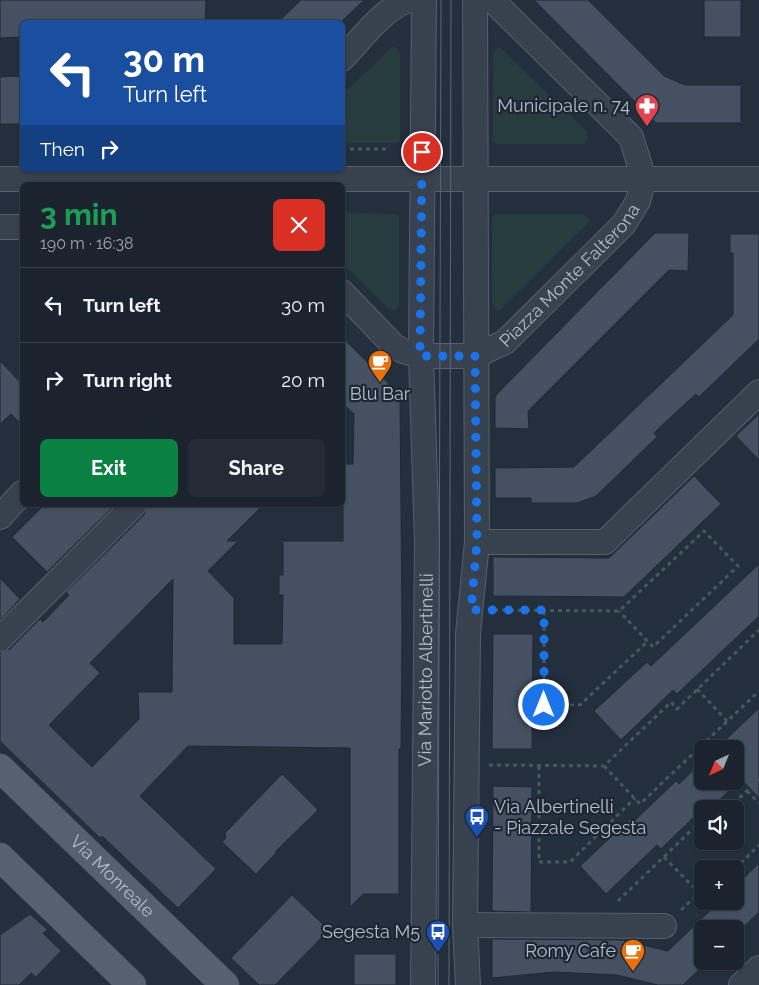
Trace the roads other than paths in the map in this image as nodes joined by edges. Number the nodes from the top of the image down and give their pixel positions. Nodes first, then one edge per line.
1 (409, 0) edge
2 (424, 0) edge
3 (475, 0) edge
4 (492, 0) edge
5 (345, 56) edge
6 (236, 178) edge
7 (422, 178) junction
8 (476, 178) junction
9 (0, 179) edge
10 (644, 179) junction
11 (759, 179) edge
12 (157, 181) edge
13 (0, 227) edge
14 (20, 227) edge
15 (345, 296) edge
16 (420, 356) junction
17 (475, 356) junction
18 (759, 392) edge
19 (20, 495) edge
20 (132, 507) edge
21 (0, 517) edge
22 (477, 542) junction
23 (0, 638) edge
24 (0, 768) edge
25 (0, 857) edge
26 (465, 925) junction
27 (664, 926) dead end
28 (759, 968) edge
29 (132, 985) edge
30 (225, 985) edge
31 (424, 985) edge
32 (468, 985) edge
33 (741, 985) edge

1 - 5 street
2 - 7 street
3 - 8 street, Piazza Monte Falterona
4 - 10 street, Piazza Monte Falterona
6 - 7 street, Piazza Monte Falterona
6 - 12 street, Piazza Monte Falterona
7 - 8 street, Piazza Monte Falterona
7 - 16 street
8 - 10 street, Piazza Monte Falterona
8 - 17 street, Piazza Monte Falterona
9 - 12 street, Piazza Monte Falterona
10 - 11 street
10 - 17 street, Piazza Monte Falterona
13 - 14 street
15 - 16 street, Piazza Monte Falterona
16 - 17 street, Piazza Monte Falterona
16 - 31 street, Via Mariotto Albertinelli
17 - 22 street
18 - 22 street
19 - 21 street
20 - 23 street
22 - 26 street
24 - 30 main road, Via Monreale
25 - 29 main road
26 - 27 street
26 - 32 street
28 - 33 street

